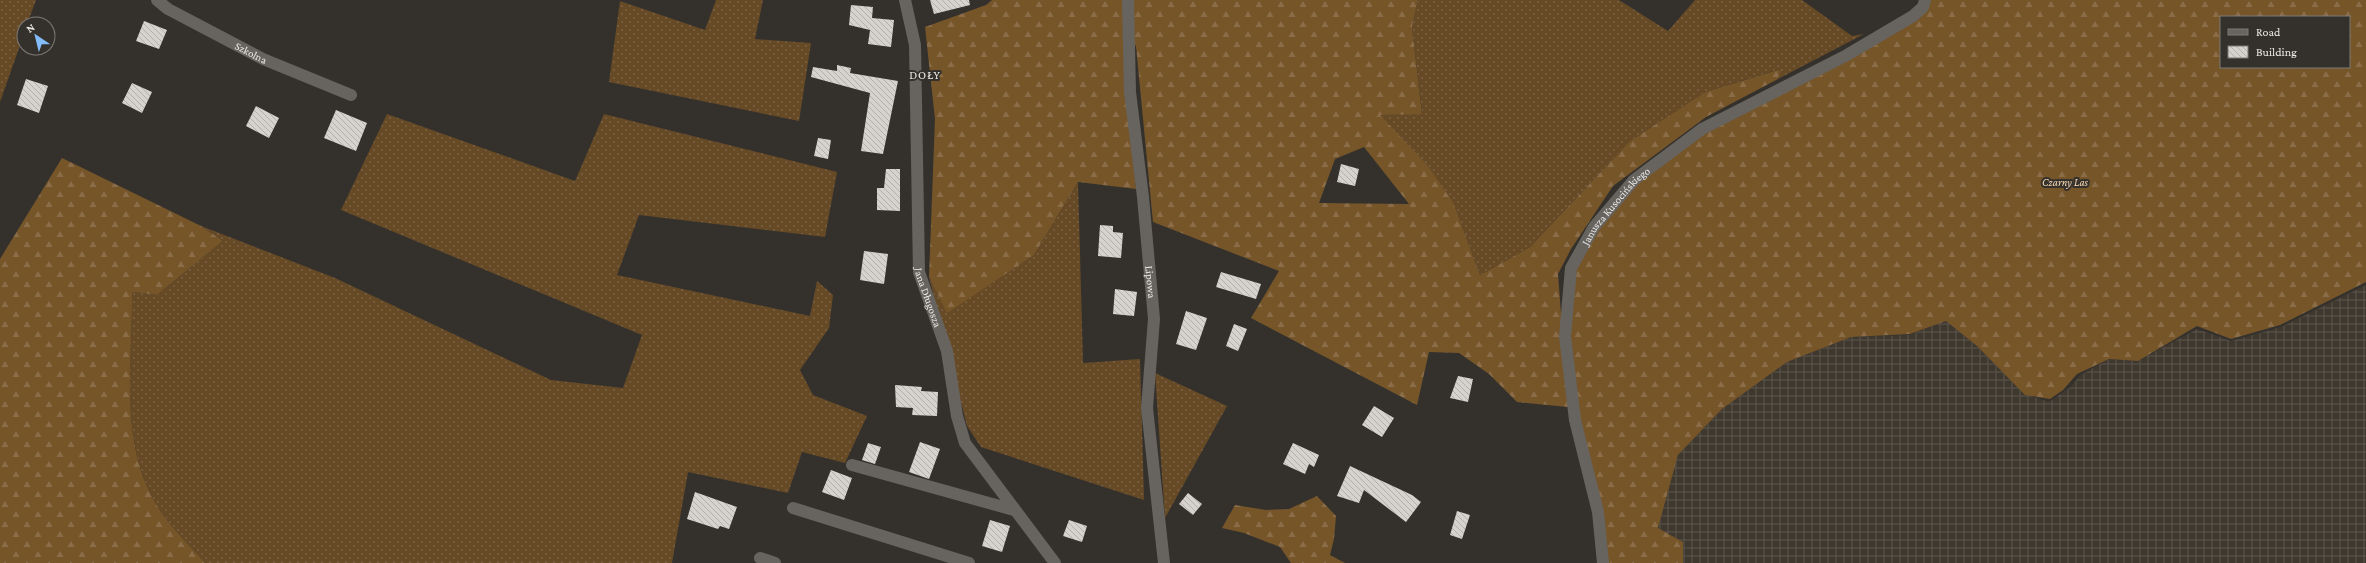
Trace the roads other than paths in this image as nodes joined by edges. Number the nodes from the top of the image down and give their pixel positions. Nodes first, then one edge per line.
1 (157, 0) edge
2 (905, 0) edge
3 (1128, 0) edge
4 (1925, 0) edge
5 (351, 95) dead end
6 (852, 465) dead end
7 (793, 508) dead end
8 (1014, 510) junction
9 (760, 558) dead end
10 (775, 563) edge
11 (969, 563) edge
12 (1055, 563) edge
13 (1164, 563) edge
14 (1602, 563) edge

1 - 5 street, Szkolna
2 - 8 street, Jana Długosza
3 - 13 street, Lipowa
4 - 14 street, Janusza Kusocińskiego
6 - 8 street
7 - 11 street
8 - 12 street, Jana Długosza
9 - 10 street

